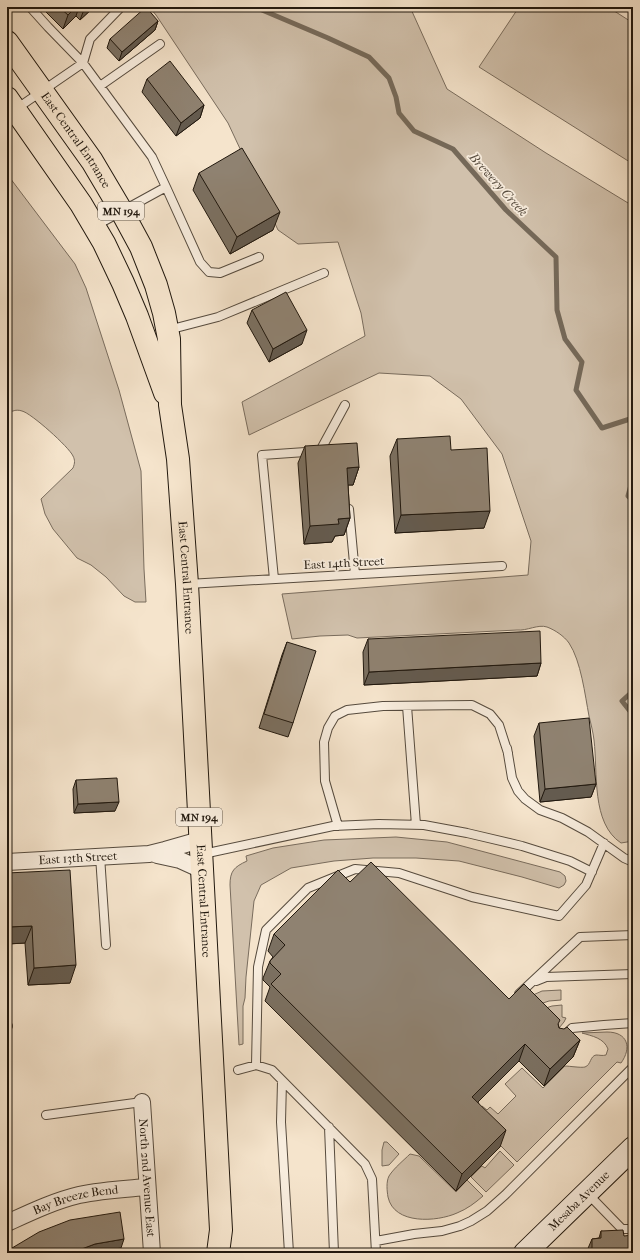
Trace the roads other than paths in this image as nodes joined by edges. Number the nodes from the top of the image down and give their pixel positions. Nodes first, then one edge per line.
1 (30, 7) edge
2 (121, 7) edge
3 (7, 42) edge
4 (160, 44) dead end
5 (83, 63) junction
6 (100, 86) junction
7 (42, 91) junction
8 (11, 104) edge
9 (166, 187) junction
10 (121, 210) junction
11 (94, 226) junction
12 (259, 257) dead end
13 (324, 273) dead end
14 (167, 330) junction
15 (170, 405) junction
16 (345, 405) dead end
17 (348, 503) edge
18 (502, 566) dead end
19 (355, 574) junction
20 (274, 578) junction
21 (187, 584) junction
22 (406, 706) junction
23 (416, 825) junction
24 (338, 826) junction
25 (604, 843) junction
26 (149, 854) junction
27 (201, 854) junction
28 (100, 856) junction
29 (7, 862) edge
30 (633, 862) edge
31 (592, 872) junction
32 (633, 935) edge
33 (106, 945) dead end
34 (633, 974) edge
35 (533, 982) junction
36 (519, 994) edge
37 (633, 1023) edge
38 (558, 1041) edge
39 (256, 1065) junction
40 (633, 1067) edge
41 (238, 1070) dead end
42 (282, 1081) junction
43 (142, 1102) joint
44 (46, 1115) dead end
45 (329, 1127) junction
46 (633, 1148) edge
47 (147, 1187) junction
48 (587, 1193) junction
49 (7, 1223) edge
50 (633, 1229) edge
51 (221, 1230) junction
52 (376, 1241) junction
53 (152, 1253) edge
54 (218, 1253) edge
55 (232, 1253) edge
56 (289, 1253) edge
57 (334, 1253) edge
58 (376, 1253) edge
59 (525, 1253) edge

1 - 5 lane
2 - 5 lane
3 - 7 highway, East Central Entrance / MN 194
4 - 6 lane
5 - 6 lane
5 - 7 lane
6 - 9 lane
7 - 8 lane
7 - 10 highway, East Central Entrance / MN 194
8 - 11 highway, East Central Entrance / MN 194
9 - 10 lane
9 - 12 lane
10 - 11 lane
10 - 14 highway, East Central Entrance / MN 194
11 - 15 highway, East Central Entrance / MN 194
13 - 14 lane
14 - 15 highway, East Central Entrance / MN 194
15 - 21 highway, East Central Entrance / MN 194
16 - 20 lane
17 - 19 lane
18 - 19 lane, East 14th Street
19 - 20 lane, East 14th Street
20 - 21 lane, East 14th Street
21 - 27 highway, East Central Entrance / MN 194
22 - 23 lane
22 - 24 lane
22 - 25 lane
23 - 24 lane
23 - 31 lane
24 - 27 lane
25 - 30 lane
25 - 31 lane
26 - 27 street, East 13th Street
26 - 27 street, East 13th Street
26 - 28 street, East 13th Street
27 - 51 highway, East Central Entrance / MN 194
28 - 29 street, East 13th Street
28 - 33 lane
31 - 39 lane
32 - 35 lane
34 - 35 lane
35 - 36 lane
37 - 38 lane
39 - 41 lane
39 - 42 lane
40 - 52 lane
42 - 45 lane
42 - 56 lane
43 - 44 lane
43 - 47 street, North 2nd Avenue East
45 - 52 lane
45 - 57 lane
46 - 48 main road, Mesaba Avenue
47 - 49 street, Bay Breeze Bend
47 - 53 street, North 2nd Avenue East
48 - 50 lane
48 - 59 main road, Mesaba Avenue
51 - 54 highway, East Central Entrance / MN 194
51 - 55 highway, East Central Entrance / MN 194
52 - 58 lane

